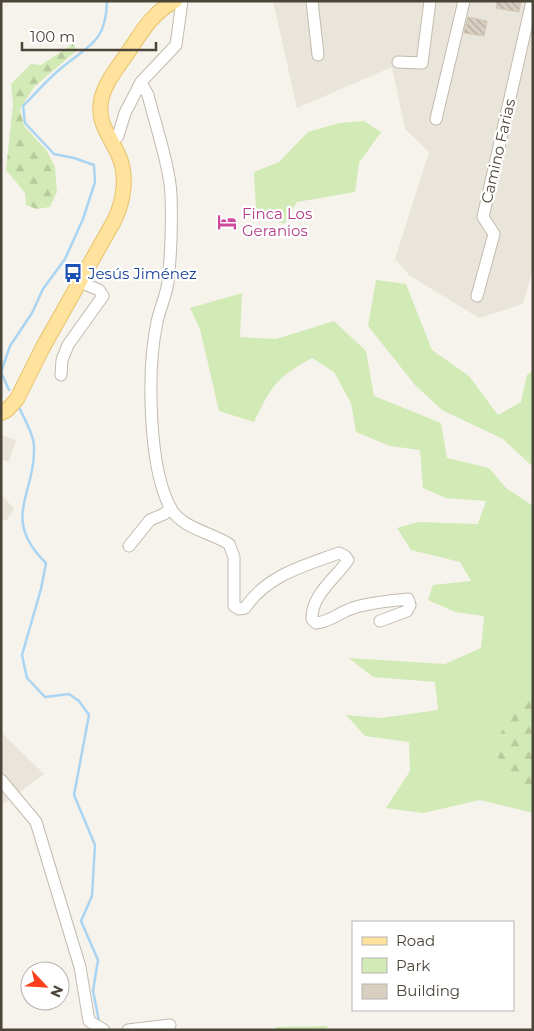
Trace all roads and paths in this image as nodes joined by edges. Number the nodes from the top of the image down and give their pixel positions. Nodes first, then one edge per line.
1 (175, 1) edge
2 (182, 1) edge
3 (312, 1) edge
4 (430, 1) edge
5 (464, 1) edge
6 (532, 1) edge
7 (318, 55) dead end
8 (398, 62) dead end
9 (141, 82) junction
10 (436, 120) dead end
11 (112, 142) junction
12 (80, 282) junction
13 (477, 296) dead end
14 (61, 375) dead end
15 (1, 413) edge
16 (171, 508) junction
17 (129, 546) dead end
18 (380, 621) dead end
19 (1, 780) edge
20 (170, 1025) dead end
21 (104, 1030) edge
22 (128, 1030) edge

1 - 11 main road
2 - 9 street
3 - 7 street
4 - 8 street
5 - 10 street
6 - 13 street, Camino Farias
9 - 11 street
9 - 16 street
11 - 12 main road
12 - 14 street
12 - 15 main road
16 - 17 street
16 - 18 street
19 - 21 street
20 - 22 street

